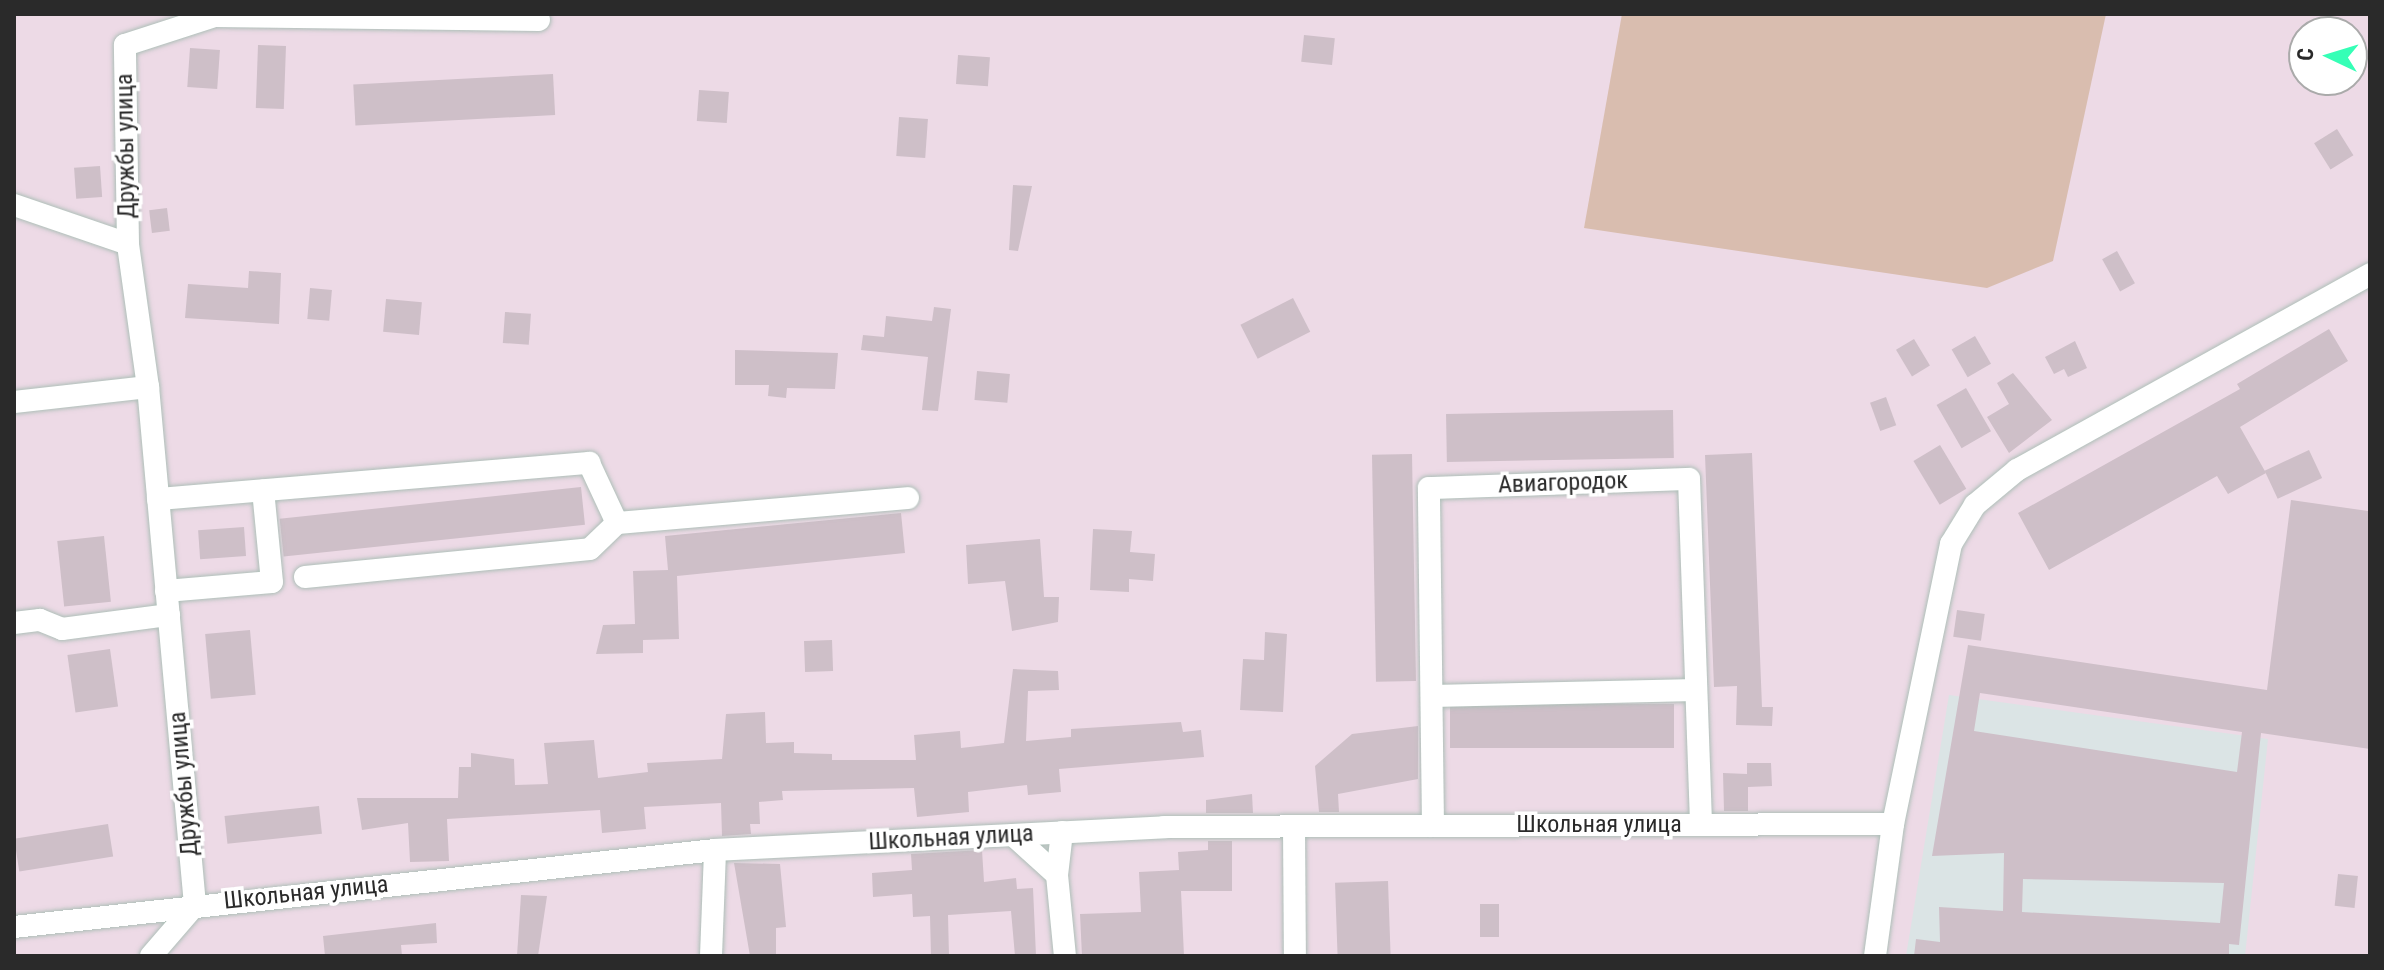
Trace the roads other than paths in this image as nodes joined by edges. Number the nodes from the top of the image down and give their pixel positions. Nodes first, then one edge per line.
1 (539, 20) dead end
2 (14, 205) edge
3 (128, 244) junction
4 (2370, 274) edge
5 (148, 387) junction
6 (14, 402) edge
7 (263, 490) junction
8 (908, 498) dead end
9 (158, 499) junction
10 (617, 523) junction
11 (305, 577) dead end
12 (166, 591) junction
13 (169, 615) junction
14 (14, 623) edge
15 (1696, 690) junction
16 (1432, 696) junction
17 (1893, 824) junction
18 (1701, 825) junction
19 (1433, 826) junction
20 (1294, 827) junction
21 (1062, 832) junction
22 (1013, 835) junction
23 (715, 850) junction
24 (1057, 875) junction
25 (195, 905) junction
26 (14, 927) edge
27 (151, 956) edge
28 (711, 956) edge
29 (1065, 956) edge
30 (1295, 956) edge
31 (1875, 956) edge

1 - 3 street, Дружбы улица
2 - 3 street
3 - 5 street, Дружбы улица
4 - 17 street
5 - 6 street
5 - 9 street, Дружбы улица
7 - 9 street
7 - 10 street
7 - 12 street
8 - 10 street
9 - 12 street, Дружбы улица
10 - 11 street
12 - 13 street, Дружбы улица
13 - 14 street
13 - 25 street, Дружбы улица
15 - 16 street
15 - 16 street, Авиагородок
15 - 18 street, Авиагородок
16 - 19 street, Авиагородок
17 - 18 street, Школьная улица
17 - 31 street
18 - 19 street, Школьная улица
19 - 20 street, Школьная улица
20 - 21 street, Школьная улица
20 - 30 street
21 - 22 street, Школьная улица
21 - 24 street
22 - 23 street, Школьная улица
22 - 24 street
23 - 25 street, Школьная улица
23 - 28 street
24 - 29 street
25 - 26 street, Школьная улица
25 - 27 street

